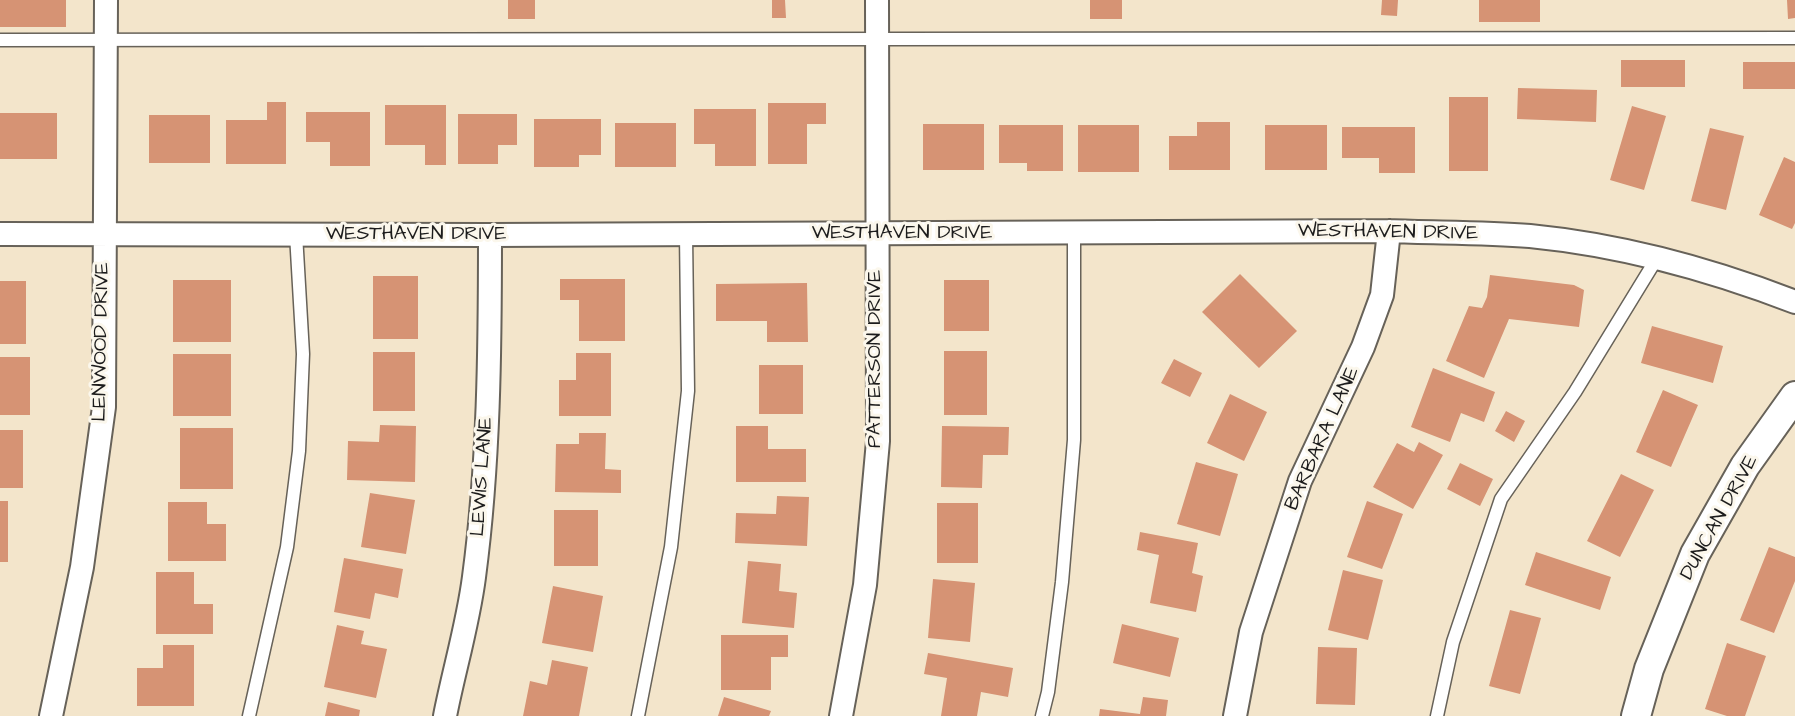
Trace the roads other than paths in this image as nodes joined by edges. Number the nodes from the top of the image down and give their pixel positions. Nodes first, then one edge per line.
1 (106, 0) edge
2 (878, 0) edge
3 (1795, 38) edge
4 (0, 40) edge
5 (106, 40) junction
6 (877, 40) junction
7 (1389, 231) junction
8 (104, 233) junction
9 (1074, 233) junction
10 (0, 234) edge
11 (296, 234) junction
12 (876, 234) junction
13 (490, 235) junction
14 (686, 235) junction
15 (1657, 258) junction
16 (1795, 302) edge
17 (1795, 396) edge
18 (51, 716) edge
19 (249, 716) edge
20 (445, 716) edge
21 (639, 716) edge
22 (841, 716) edge
23 (1042, 716) edge
24 (1235, 716) edge
25 (1437, 716) edge
26 (1636, 716) edge

1 - 5 street, LENWOOD DRIVE
2 - 6 street, PATTERSON DRIVE
3 - 6 lane
4 - 5 lane
5 - 6 lane
5 - 8 street, LENWOOD DRIVE
6 - 12 street, PATTERSON DRIVE
7 - 9 street, WESTHAVEN DRIVE
7 - 15 street, WESTHAVEN DRIVE
7 - 24 street, BARBARA LANE
8 - 10 street, WESTHAVEN DRIVE
8 - 11 street, WESTHAVEN DRIVE
8 - 18 street, LENWOOD DRIVE
9 - 12 street, WESTHAVEN DRIVE
9 - 23 lane
11 - 13 street, WESTHAVEN DRIVE
11 - 19 lane
12 - 14 street, WESTHAVEN DRIVE
12 - 22 street, PATTERSON DRIVE
13 - 14 street, WESTHAVEN DRIVE
13 - 20 street, LEWIS LANE
14 - 21 lane
15 - 16 street, WESTHAVEN DRIVE
15 - 25 lane
17 - 26 street, DUNCAN DRIVE

